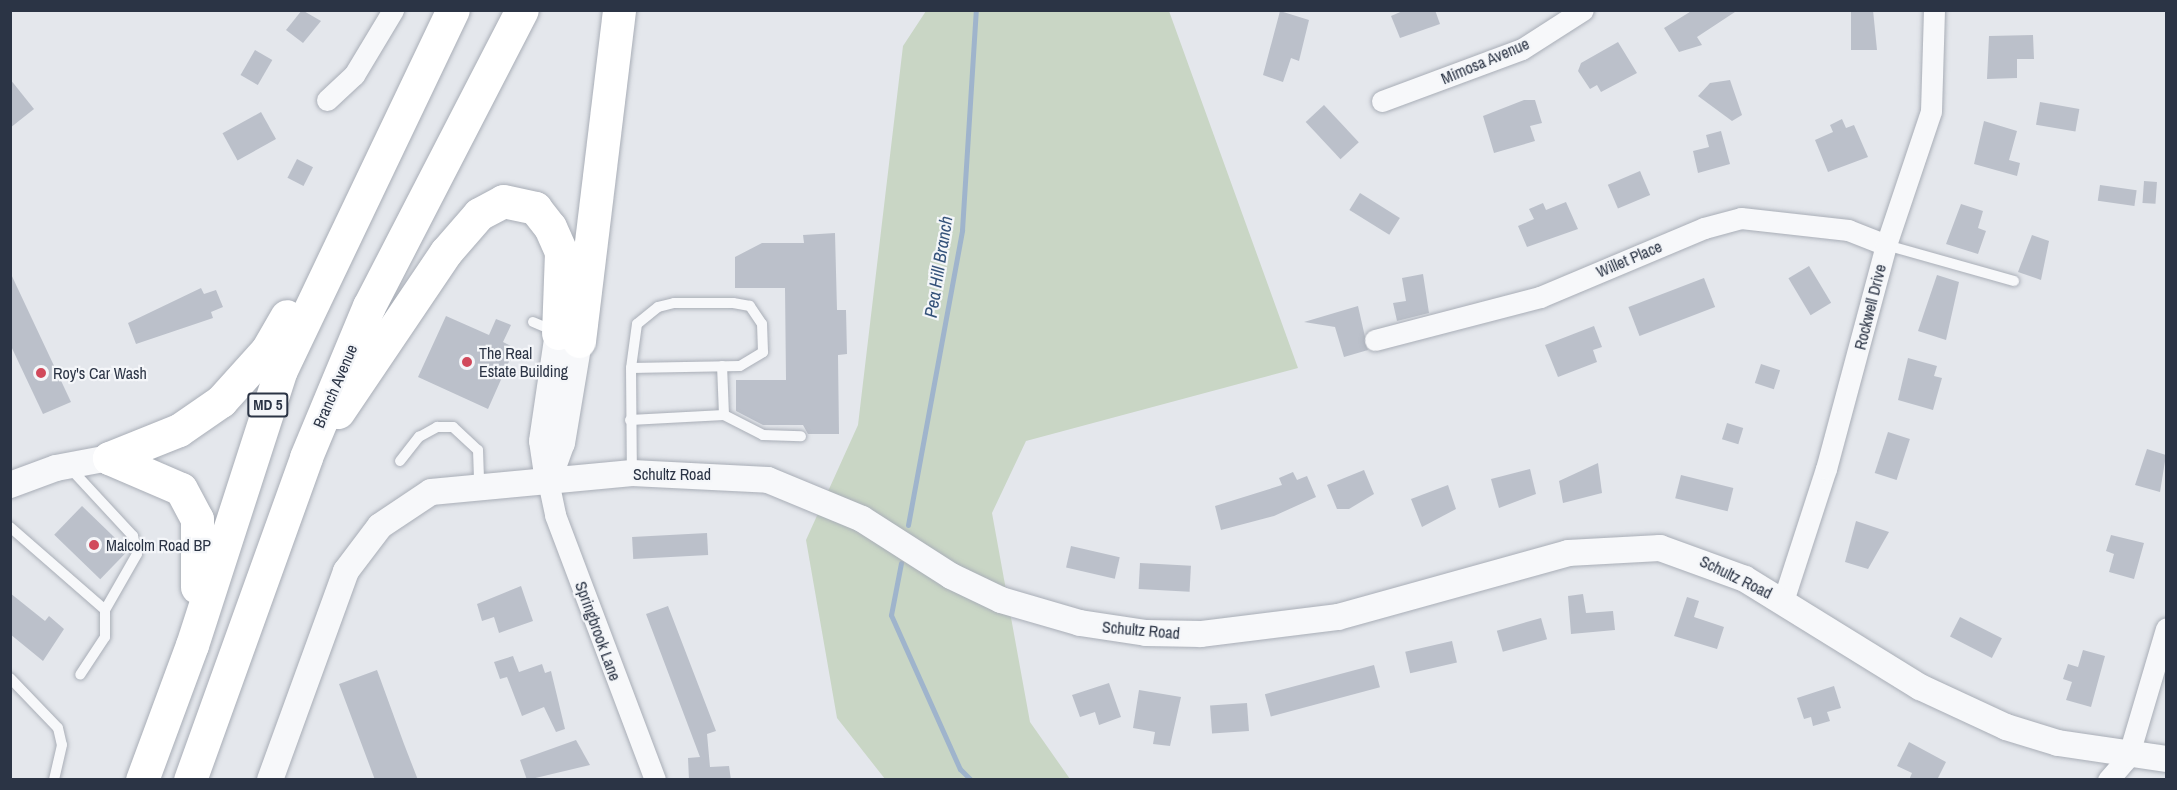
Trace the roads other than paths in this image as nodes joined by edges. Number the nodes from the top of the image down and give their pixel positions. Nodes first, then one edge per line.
1 (393, 10) edge
2 (453, 10) edge
3 (522, 10) edge
4 (619, 10) edge
5 (1583, 10) edge
6 (1934, 10) edge
7 (327, 100) dead end
8 (1382, 101) dead end
9 (372, 176) junction
10 (1886, 245) junction
11 (2014, 281) dead end
12 (557, 332) junction
13 (1375, 340) dead end
14 (722, 366) junction
15 (631, 368) junction
16 (724, 415) junction
17 (630, 420) junction
18 (801, 436) dead end
19 (306, 457) junction
20 (109, 458) junction
21 (400, 461) dead end
22 (67, 465) junction
23 (632, 473) junction
24 (548, 481) junction
25 (10, 485) edge
26 (479, 488) junction
27 (10, 527) edge
28 (1783, 601) junction
29 (105, 610) junction
30 (2166, 629) edge
31 (192, 645) junction
32 (80, 675) dead end
33 (10, 678) edge
34 (208, 720) junction
35 (2128, 757) junction
36 (2166, 759) edge
37 (54, 780) edge
38 (142, 780) edge
39 (190, 780) edge
40 (204, 780) edge
41 (270, 780) edge
42 (655, 780) edge
43 (2108, 780) edge

1 - 7 street
2 - 9 highway, MD 5
3 - 19 highway, Branch Avenue
4 - 12 highway
5 - 8 street, Mimosa Avenue
6 - 10 street, Rockwell Drive
9 - 20 highway
9 - 31 highway, MD 5
10 - 11 lane
10 - 13 street, Willet Place
10 - 28 street, Rockwell Drive
12 - 19 highway
12 - 24 street
14 - 15 lane
14 - 15 lane
14 - 16 lane
15 - 17 lane
16 - 17 lane
16 - 18 lane
17 - 23 lane
19 - 34 highway, Branch Avenue
20 - 22 street
20 - 31 highway
21 - 26 lane
22 - 25 street
22 - 29 lane
23 - 24 street, Schultz Road
23 - 28 street, Schultz Road
24 - 26 street, Schultz Road
24 - 42 street, Springbrook Lane
26 - 41 street, Schultz Road
27 - 29 lane
28 - 35 street, Schultz Road
29 - 32 lane
30 - 35 street
31 - 38 highway, MD 5
33 - 37 lane
34 - 39 highway, Branch Avenue
34 - 40 highway
35 - 36 street, Schultz Road
35 - 43 street

